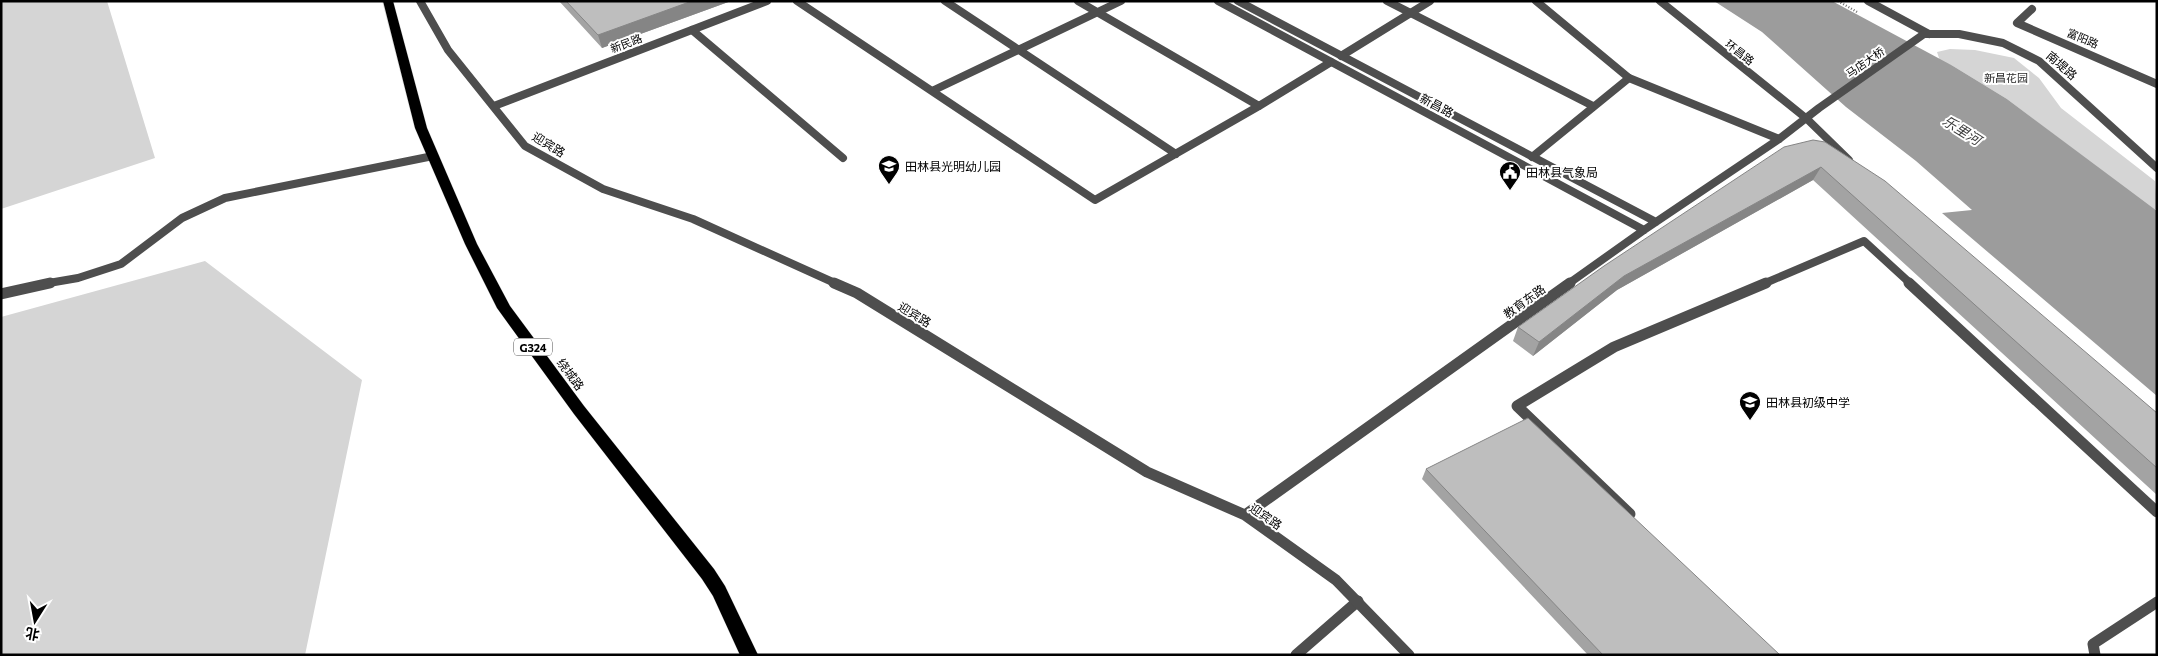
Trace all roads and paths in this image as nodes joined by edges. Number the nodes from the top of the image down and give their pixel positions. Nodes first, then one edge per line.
1 (388, 1) edge
2 (420, 1) edge
3 (767, 1) edge
4 (797, 1) edge
5 (945, 1) edge
6 (1078, 1) edge
7 (1120, 1) edge
8 (1218, 1) edge
9 (1238, 1) edge
10 (1386, 1) edge
11 (1430, 1) edge
12 (1536, 1) edge
13 (1660, 1) edge
14 (1868, 1) edge
15 (2032, 9) dead end
16 (1097, 12) junction
17 (1411, 13) junction
18 (692, 30) junction
19 (1926, 34) junction
20 (1020, 49) junction
21 (1341, 56) junction
22 (1331, 62) junction
23 (1628, 78) junction
24 (2157, 84) edge
25 (932, 91) junction
26 (494, 106) junction
27 (1259, 106) junction
28 (1593, 106) junction
29 (1819, 108) joint
30 (1807, 119) junction
31 (1779, 139) junction
32 (1176, 154) junction
33 (433, 156) junction
34 (1532, 157) junction
35 (843, 158) dead end
36 (1853, 164) edge
37 (2156, 168) edge
38 (1656, 222) junction
39 (1644, 230) junction
40 (1, 294) edge
41 (2157, 512) edge
42 (1245, 515) junction
43 (1640, 524) edge
44 (1358, 601) junction
45 (2157, 602) edge
46 (749, 655) edge
47 (1296, 655) edge
48 (1409, 655) edge
49 (2095, 655) edge

1 - 33 highway, 绕城路 / G324
2 - 26 street, 迎宾路
3 - 18 street, 新民路
4 - 25 street
5 - 20 street
6 - 16 street
7 - 16 street
8 - 22 street, 新昌路
9 - 21 street, 新昌路
10 - 17 street
11 - 17 street
12 - 23 street
13 - 30 street, 环昌路
14 - 19 street
15 - 24 street, 富阳路
16 - 20 street
16 - 27 street
17 - 21 street
17 - 28 street
18 - 26 street, 新民路
18 - 35 street
19 - 29 street, 马店大桥
19 - 37 street, 南堤路
20 - 25 street
20 - 32 street
21 - 34 street, 新昌路
22 - 27 street
22 - 39 street, 新昌路
23 - 28 street
23 - 31 street
25 - 32 street
26 - 42 street, 迎宾路
27 - 32 street
28 - 34 street
29 - 30 street, 教育东路
30 - 31 street, 教育东路
30 - 36 street, 环昌路
31 - 38 street, 教育东路
33 - 40 street
33 - 46 highway, 绕城路 / G324
34 - 38 street, 新昌路
38 - 39 street, 教育东路
39 - 42 street, 教育东路
41 - 43 street
42 - 44 street, 迎宾路
44 - 47 street
44 - 48 street, 迎宾路
45 - 49 street

